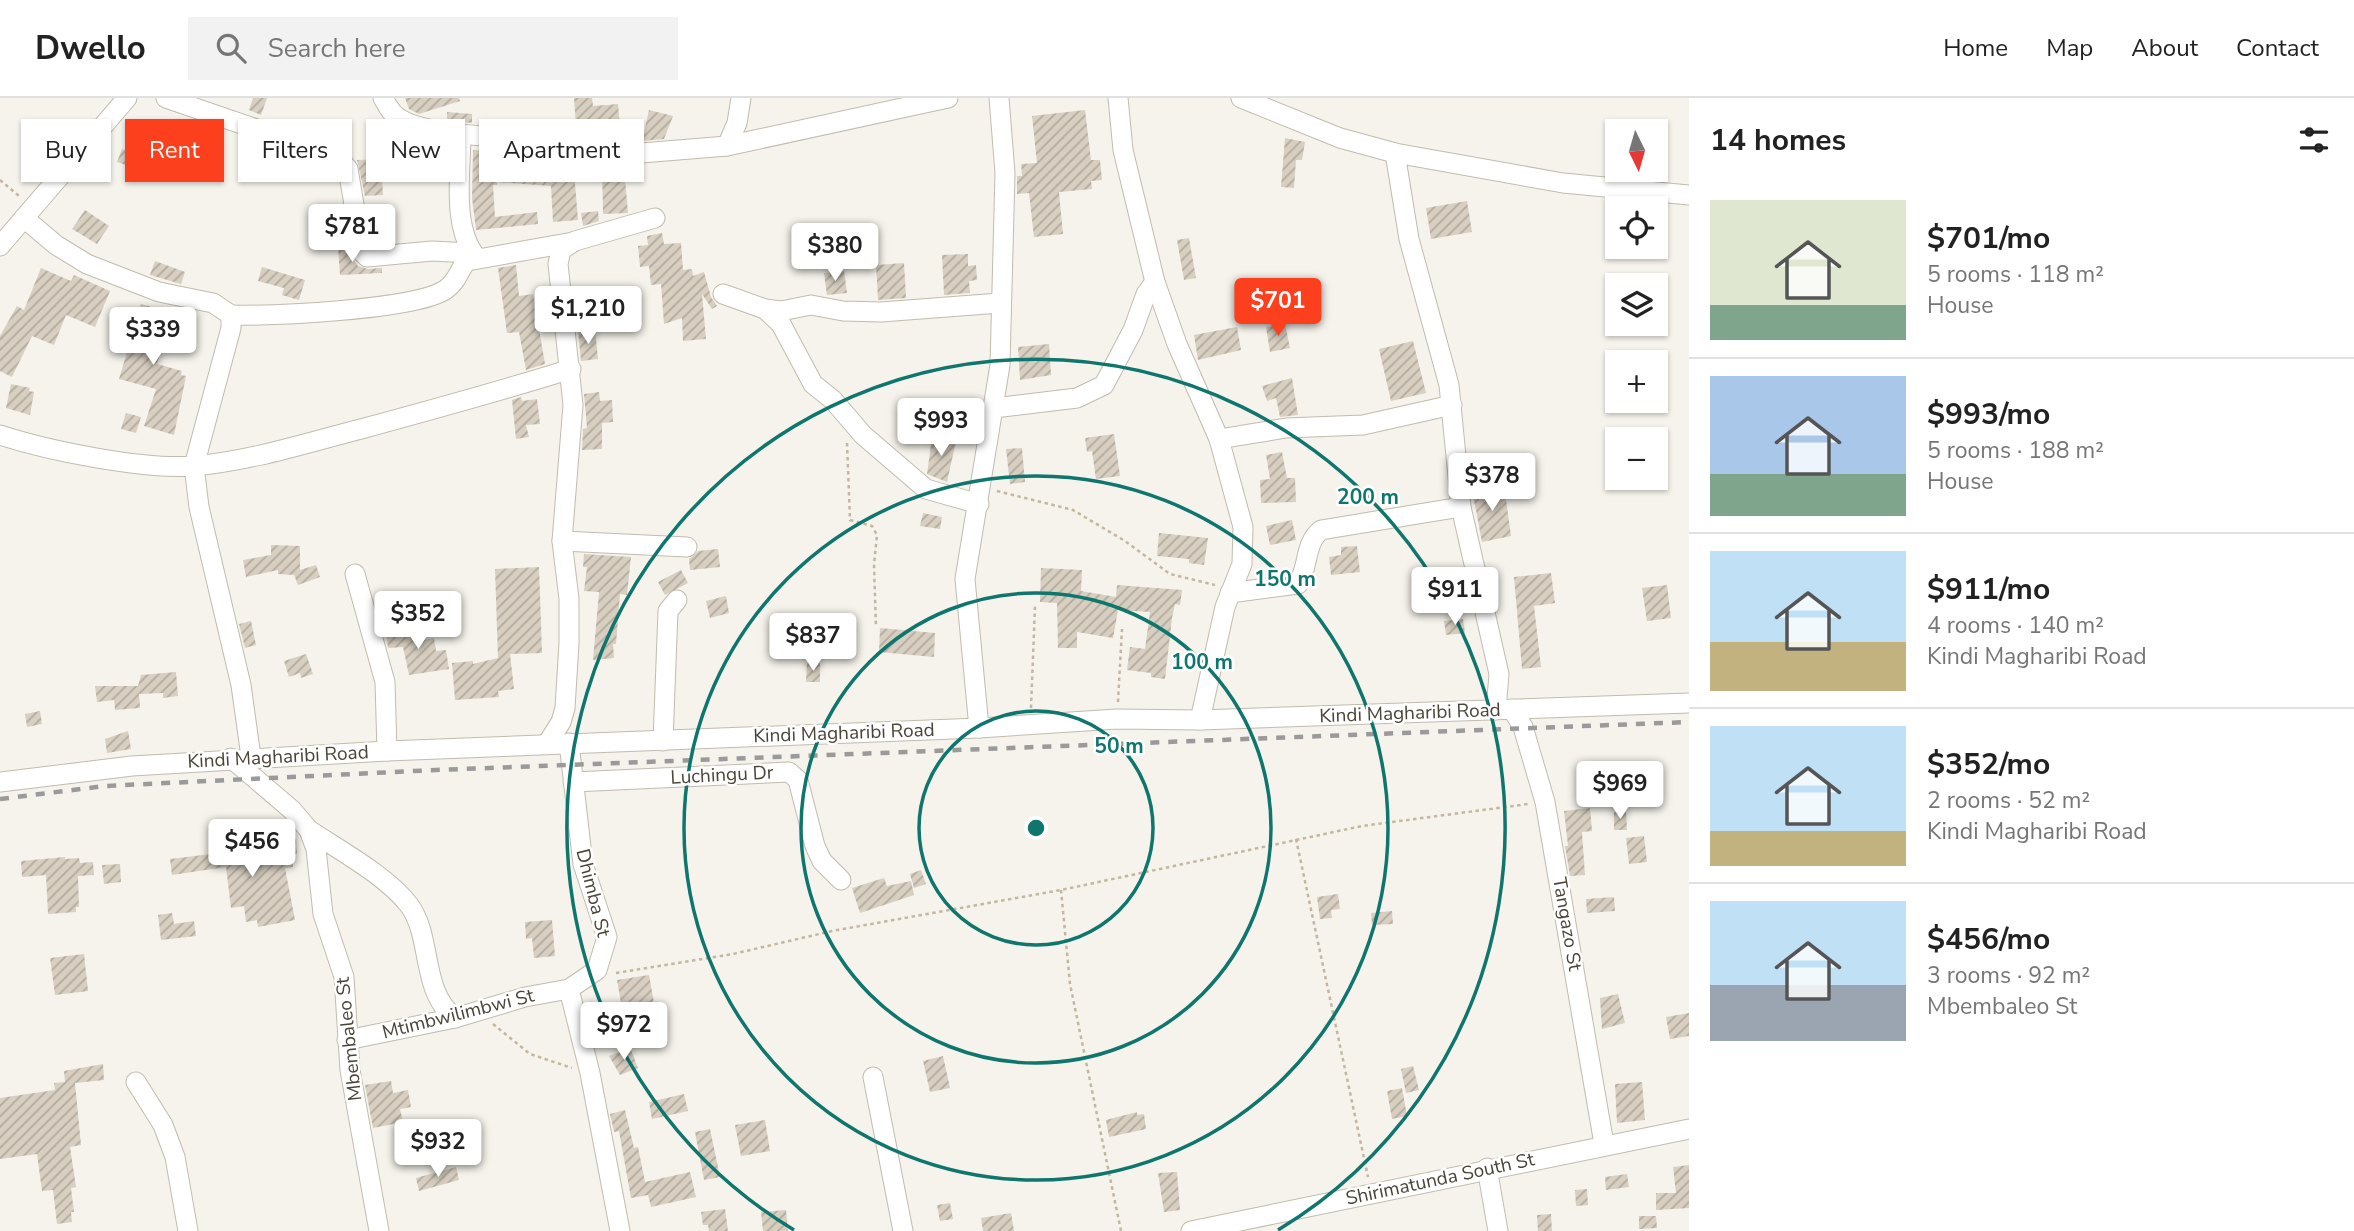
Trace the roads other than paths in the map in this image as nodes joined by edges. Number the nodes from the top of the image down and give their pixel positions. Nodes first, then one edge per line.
1 (127, 98) edge
2 (166, 98) edge
3 (383, 98) edge
4 (741, 98) edge
5 (948, 98) edge
6 (999, 98) edge
7 (1118, 98) edge
8 (1241, 98) edge
9 (401, 119) edge
10 (465, 134) edge
11 (727, 146) junction
12 (1395, 153) junction
13 (461, 182) edge
14 (1689, 194) edge
15 (29, 212) junction
16 (655, 218) dead end
17 (573, 242) junction
18 (0, 246) edge
19 (474, 256) junction
20 (1155, 282) junction
21 (723, 294) dead end
22 (1000, 303) junction
23 (765, 309) junction
24 (231, 315) junction
25 (571, 369) junction
26 (1452, 405) junction
27 (994, 408) junction
28 (0, 435) edge
29 (1219, 439) junction
30 (194, 466) junction
31 (980, 496) junction
32 (1461, 506) junction
33 (562, 541) junction
34 (687, 547) dead end
35 (355, 574) dead end
36 (1231, 590) junction
37 (677, 600) dead end
38 (1689, 703) edge
39 (1504, 709) junction
40 (1200, 720) junction
41 (979, 728) junction
42 (663, 741) junction
43 (569, 743) junction
44 (547, 744) junction
45 (387, 751) junction
46 (251, 757) junction
47 (231, 758) junction
48 (0, 782) edge
49 (573, 782) junction
50 (309, 830) junction
51 (841, 880) dead end
52 (569, 989) junction
53 (455, 1018) junction
54 (347, 1040) junction
55 (873, 1077) dead end
56 (136, 1082) dead end
57 (1689, 1129) edge
58 (1604, 1144) junction
59 (1487, 1168) junction
60 (187, 1231) edge
61 (379, 1231) edge
62 (620, 1231) edge
63 (903, 1231) edge
64 (1191, 1231) edge
65 (1498, 1231) edge

1 - 15 street
2 - 19 street
3 - 9 street
4 - 11 street
5 - 11 street
6 - 22 street
7 - 20 street
8 - 12 street
10 - 11 street
12 - 14 street
12 - 26 street
13 - 19 street
15 - 18 street
15 - 24 street
16 - 17 street
17 - 19 street
17 - 25 street
19 - 24 street
20 - 27 street
20 - 29 street
21 - 23 street
22 - 23 street
22 - 27 street
23 - 31 street
24 - 30 street
25 - 30 street
25 - 33 street
26 - 29 street
26 - 32 street
27 - 31 street
28 - 30 street
29 - 36 street
30 - 46 street
31 - 41 street
32 - 36 street
32 - 39 street
33 - 34 street
33 - 44 street
35 - 45 street
36 - 40 street
37 - 42 street
38 - 39 street, Kindi Magharibi Road
39 - 40 street, Kindi Magharibi Road
39 - 58 street, Tangazo St
40 - 41 street, Kindi Magharibi Road
41 - 42 street, Kindi Magharibi Road
42 - 43 street, Kindi Magharibi Road
43 - 44 street, Kindi Magharibi Road
43 - 49 street, Dhimba St
44 - 45 street, Kindi Magharibi Road
45 - 46 street, Kindi Magharibi Road
46 - 47 street, Kindi Magharibi Road
47 - 48 street, Kindi Magharibi Road
47 - 50 street, Mbembaleo St
49 - 51 street, Luchingu Dr
49 - 52 street, Dhimba St
50 - 53 street
50 - 54 street, Mbembaleo St
52 - 53 street, Mtimbwilimbwi St
52 - 62 street
53 - 54 street, Mtimbwilimbwi St
54 - 61 street, Mbembaleo St
55 - 63 street
56 - 60 street
57 - 58 street, Shirimatunda South St
58 - 59 street, Shirimatunda South St
59 - 64 street, Shirimatunda South St
59 - 65 street

